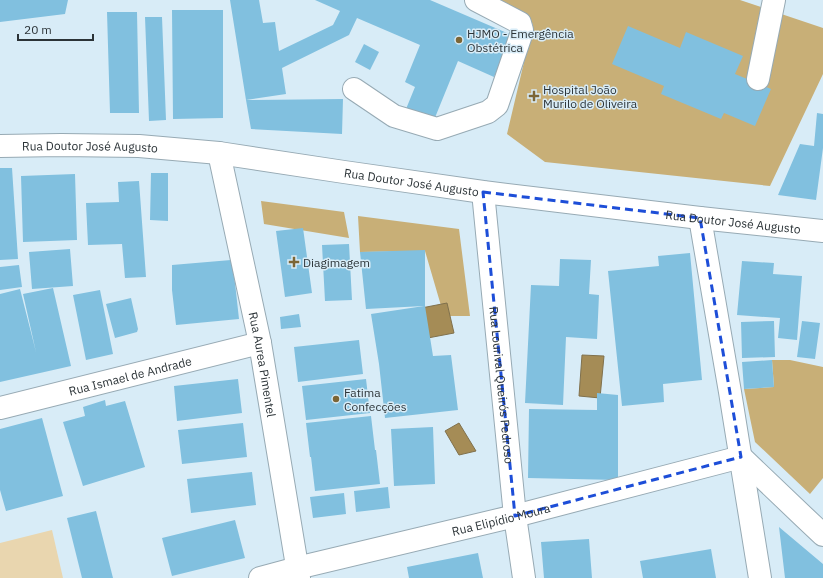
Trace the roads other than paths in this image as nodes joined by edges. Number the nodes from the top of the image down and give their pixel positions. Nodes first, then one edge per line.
1 (476, 0) edge
2 (774, 0) edge
3 (758, 79) dead end
4 (354, 89) dead end
5 (0, 146) edge
6 (219, 153) junction
7 (483, 192) junction
8 (700, 218) junction
9 (823, 231) edge
10 (260, 343) junction
11 (0, 408) edge
12 (741, 457) junction
13 (515, 516) junction
14 (823, 536) edge
15 (298, 573) edge
16 (260, 578) edge
17 (524, 578) edge
18 (760, 578) edge

1 - 4 street
2 - 3 street
5 - 6 street, Rua Doutor José Augusto
6 - 7 street, Rua Doutor José Augusto
6 - 10 street, Rua Aurea Pimentel
7 - 8 street, Rua Doutor José Augusto
7 - 13 street, Rua Lourival Queirós Pedroso
8 - 9 street, Rua Doutor José Augusto
8 - 12 street
10 - 11 street, Rua Ismael de Andrade
10 - 15 street, Rua Aurea Pimentel
12 - 13 street, Rua Elipídio Moura
12 - 14 street
12 - 18 street
13 - 15 street, Rua Elipídio Moura
13 - 17 street, Rua Lourival Queirós Pedroso
15 - 16 street, Rua Elipídio Moura

